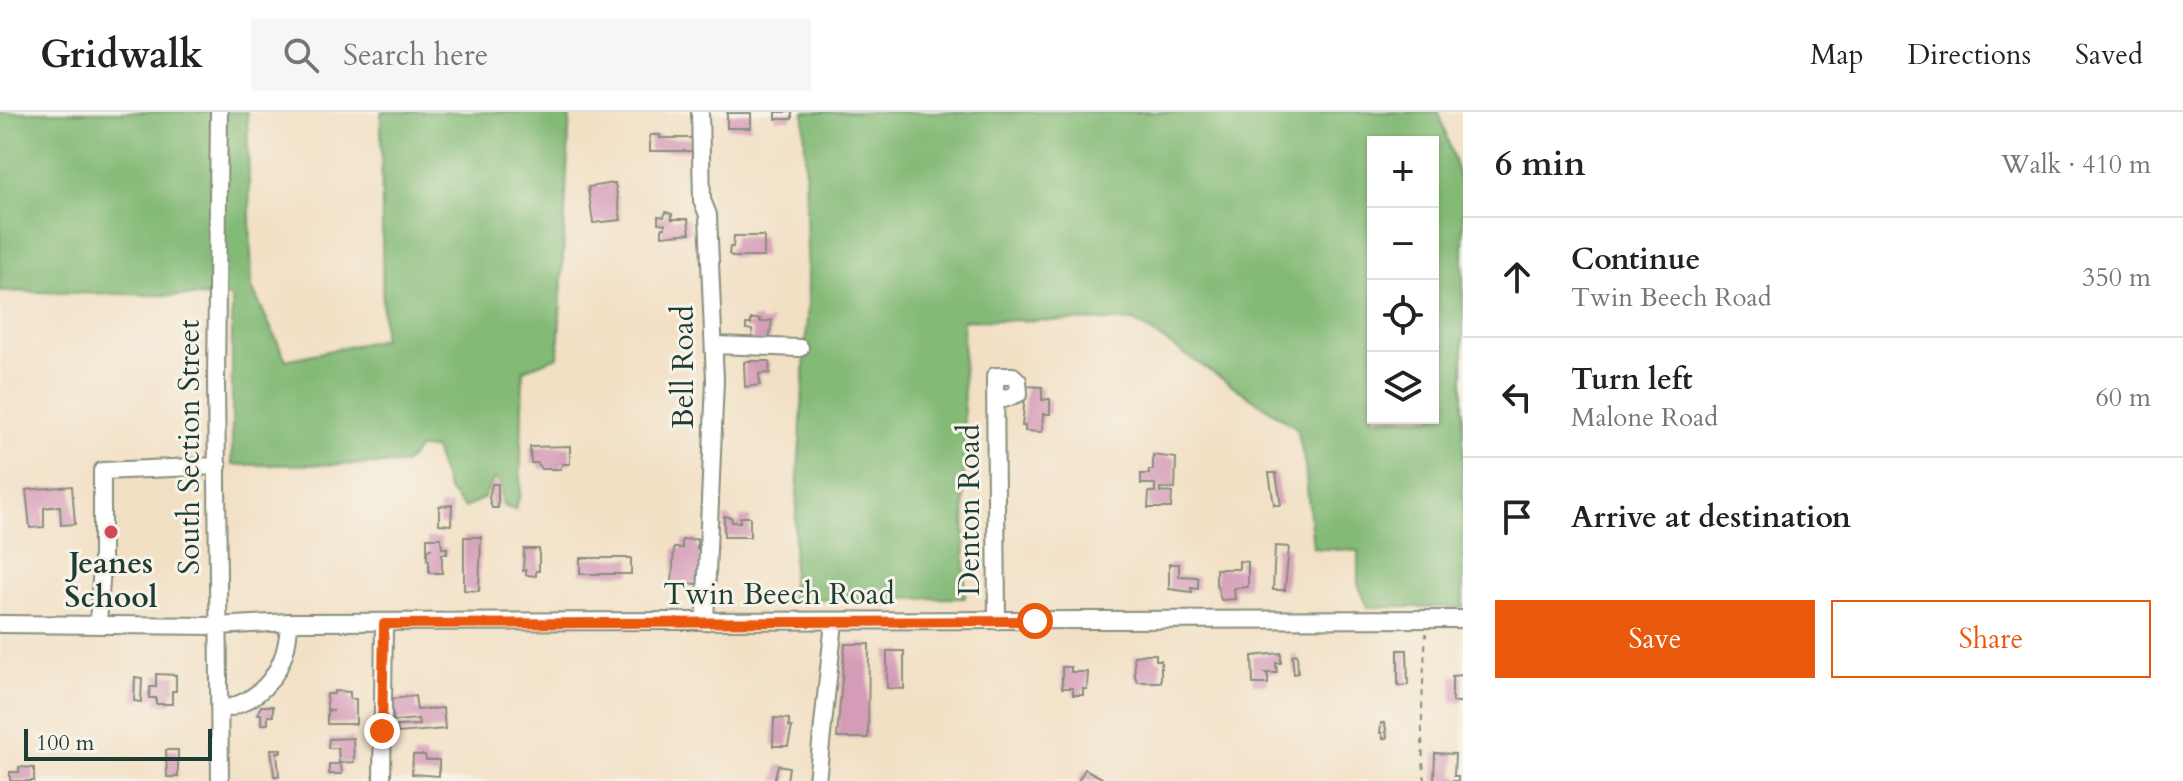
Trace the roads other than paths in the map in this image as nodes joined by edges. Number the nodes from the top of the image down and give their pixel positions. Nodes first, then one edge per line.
1 (219, 112) edge
2 (700, 112) edge
3 (714, 345) junction
4 (800, 348) dead end
5 (996, 398) dead end
6 (218, 466) junction
7 (1463, 619) edge
8 (997, 621) junction
9 (289, 622) junction
10 (705, 622) junction
11 (834, 622) junction
12 (98, 623) junction
13 (0, 624) edge
14 (384, 624) junction
15 (218, 626) junction
16 (220, 710) junction
17 (220, 781) edge
18 (382, 781) edge
19 (817, 781) edge

1 - 6 street, South Section Street
2 - 3 street, Bell Road
3 - 4 street
3 - 10 street, Bell Road
5 - 8 street, Denton Road
6 - 12 street
6 - 15 street, South Section Street
7 - 8 street, Twin Beech Road
8 - 11 street, Twin Beech Road
9 - 14 street, Twin Beech Road
9 - 15 street, Twin Beech Road
9 - 16 street
10 - 11 street, Twin Beech Road
10 - 14 street, Twin Beech Road
11 - 19 street
12 - 13 street, Twin Beech Road
12 - 15 street, Twin Beech Road
14 - 18 street
15 - 16 street, South Section Street
16 - 17 street, South Section Street

